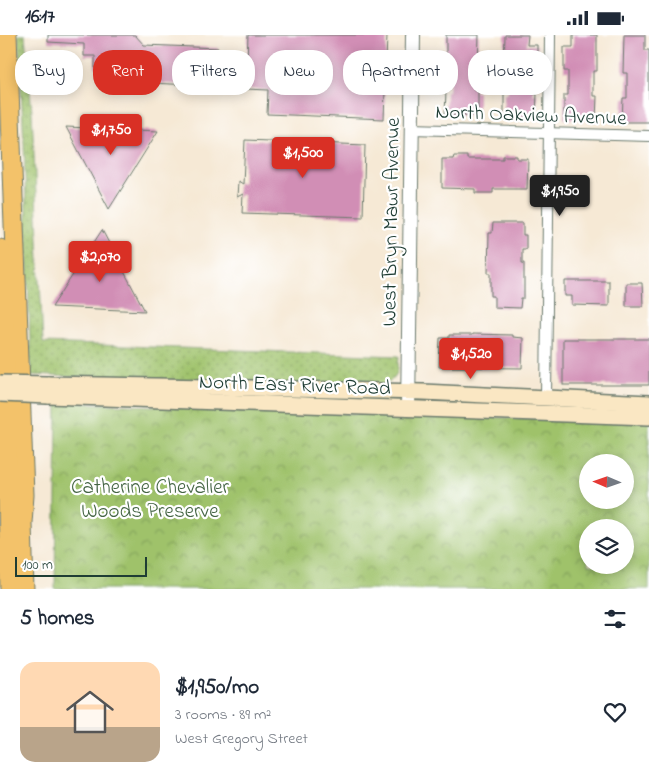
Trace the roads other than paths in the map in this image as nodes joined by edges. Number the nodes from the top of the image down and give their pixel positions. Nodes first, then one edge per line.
1 (7, 35) edge
2 (413, 35) edge
3 (550, 35) edge
4 (411, 129) junction
5 (548, 133) junction
6 (649, 136) edge
7 (0, 249) edge
8 (0, 383) edge
9 (48, 390) junction
10 (408, 392) junction
11 (0, 395) edge
12 (546, 398) junction
13 (649, 403) edge
14 (408, 409) junction
15 (649, 417) edge
16 (24, 495) junction
17 (10, 589) edge
18 (24, 589) edge
19 (32, 589) edge

1 - 16 highway
2 - 4 street, West Bryn Mawr Avenue
3 - 5 street
4 - 5 street, North Oakview Avenue
4 - 10 street, West Bryn Mawr Avenue
5 - 6 street, North Oakview Avenue
5 - 12 street
7 - 17 highway
8 - 9 main road, North East River Road, bridge
9 - 10 main road, North East River Road
9 - 11 main road, North East River Road, bridge
9 - 14 main road, North East River Road
10 - 12 main road, North East River Road
10 - 14 street, West Bryn Mawr Avenue
12 - 13 main road, North East River Road
14 - 15 main road, North East River Road
16 - 18 highway
16 - 19 highway

